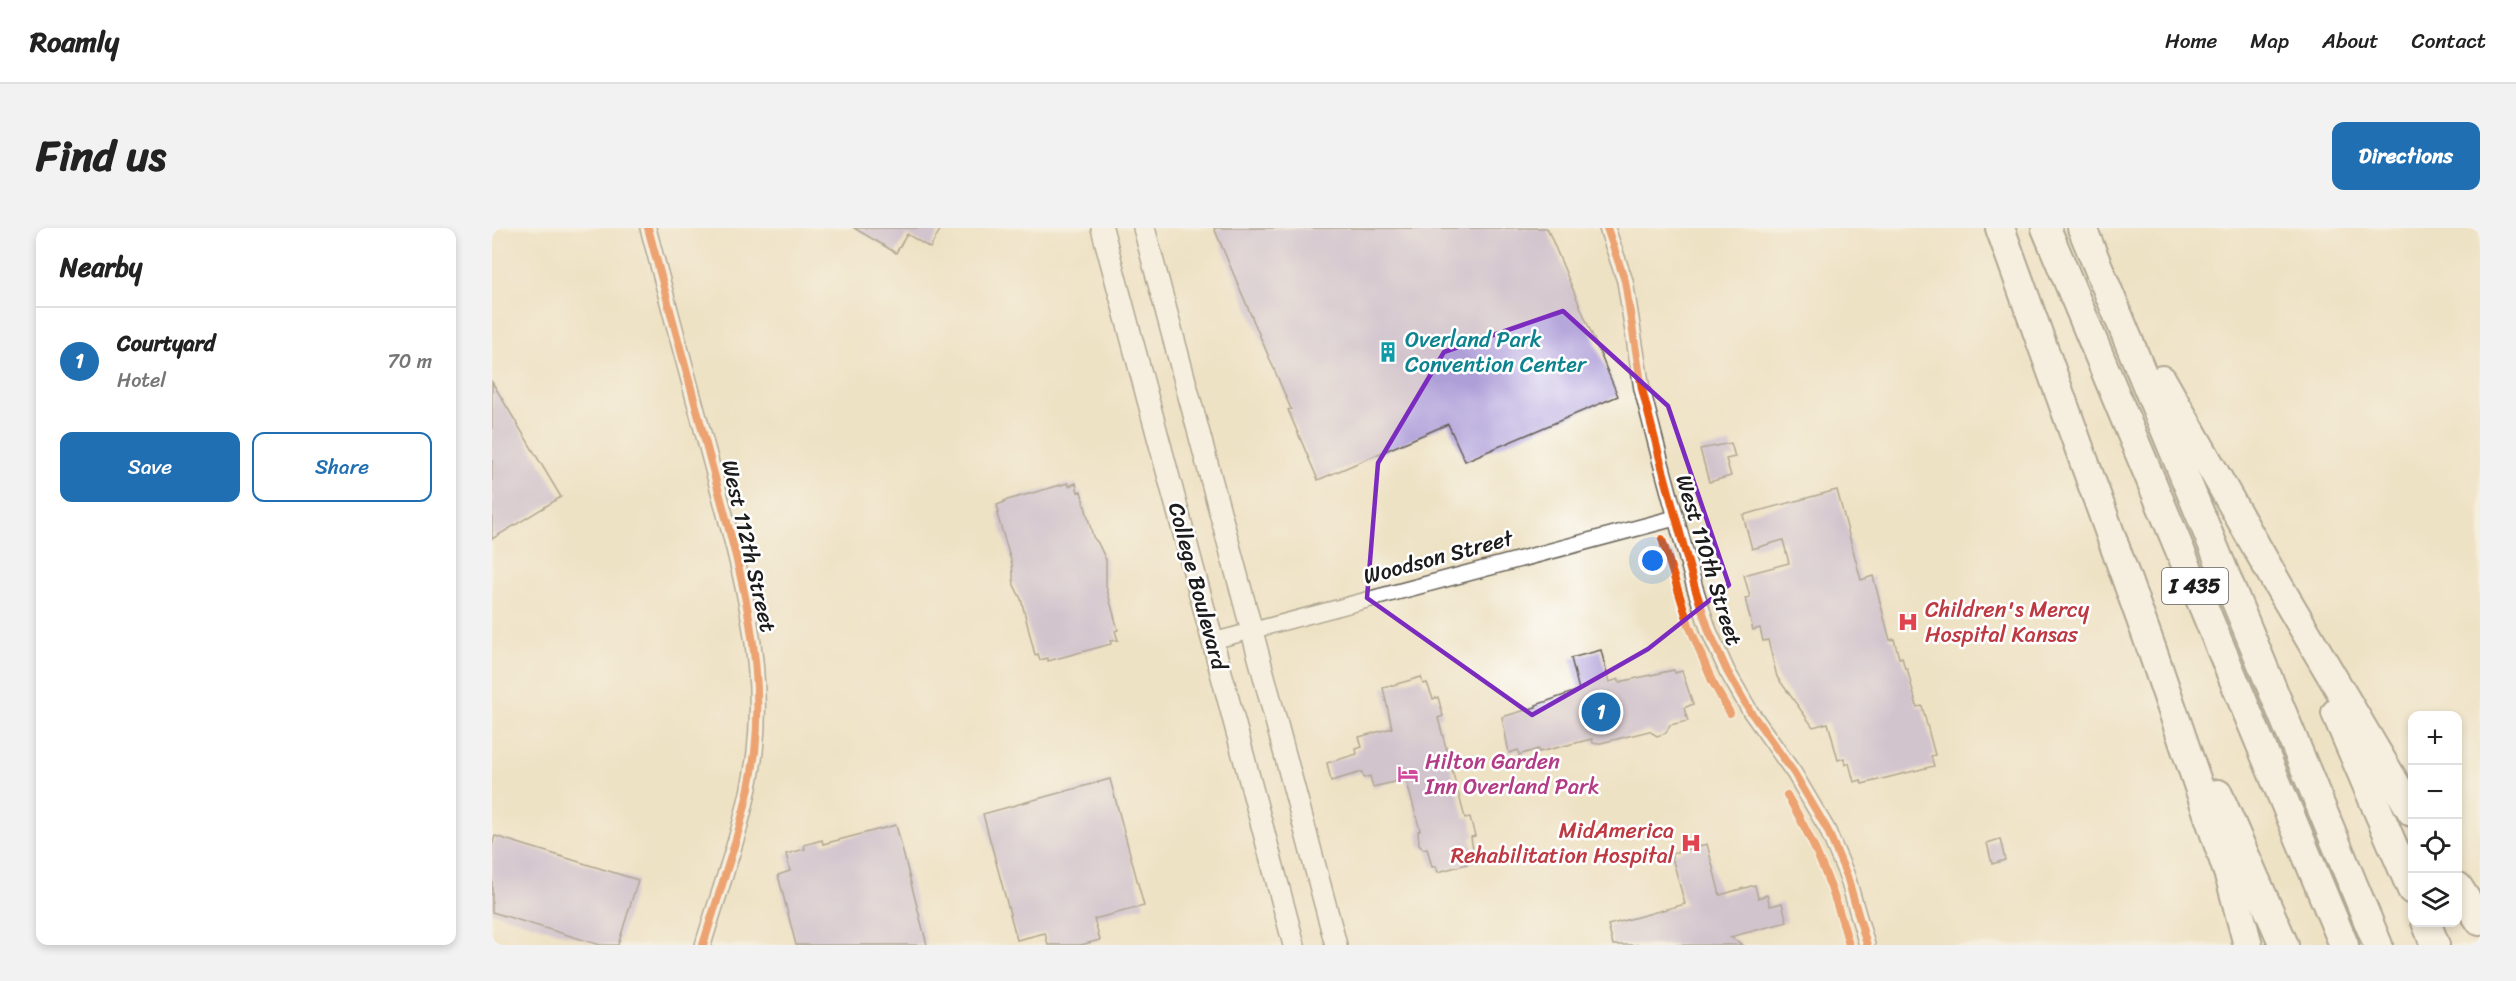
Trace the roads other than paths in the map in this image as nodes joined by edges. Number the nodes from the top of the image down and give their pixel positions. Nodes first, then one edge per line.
1 (648, 228) edge
2 (1102, 228) edge
3 (1144, 228) edge
4 (1607, 228) edge
5 (2000, 228) edge
6 (2046, 228) edge
7 (2082, 228) edge
8 (2101, 274) junction
9 (1675, 518) junction
10 (2278, 585) junction
11 (1252, 632) junction
12 (1213, 641) junction
13 (2152, 650) junction
14 (2408, 805) edge
15 (2408, 881) edge
16 (2462, 894) edge
17 (2480, 921) edge
18 (2428, 927) edge
19 (703, 945) edge
20 (1294, 945) edge
21 (1336, 945) edge
22 (1867, 945) edge
23 (2248, 945) edge
24 (2284, 945) edge
25 (2344, 945) edge
26 (2378, 945) edge
27 (2435, 945) edge

1 - 19 street, West 112th Street
2 - 12 main road, College Boulevard
3 - 11 main road, College Boulevard
4 - 9 street, West 110th Street
5 - 13 highway
6 - 25 highway, I 435
7 - 8 highway, I 435
8 - 10 highway
8 - 26 highway, I 435
9 - 11 street, Woodson Street
9 - 22 street, West 110th Street
10 - 14 highway
10 - 15 highway
11 - 12 street, Woodson Street
11 - 21 main road, College Boulevard
12 - 20 main road, College Boulevard
13 - 23 highway
13 - 24 highway
16 - 17 highway
18 - 27 highway

